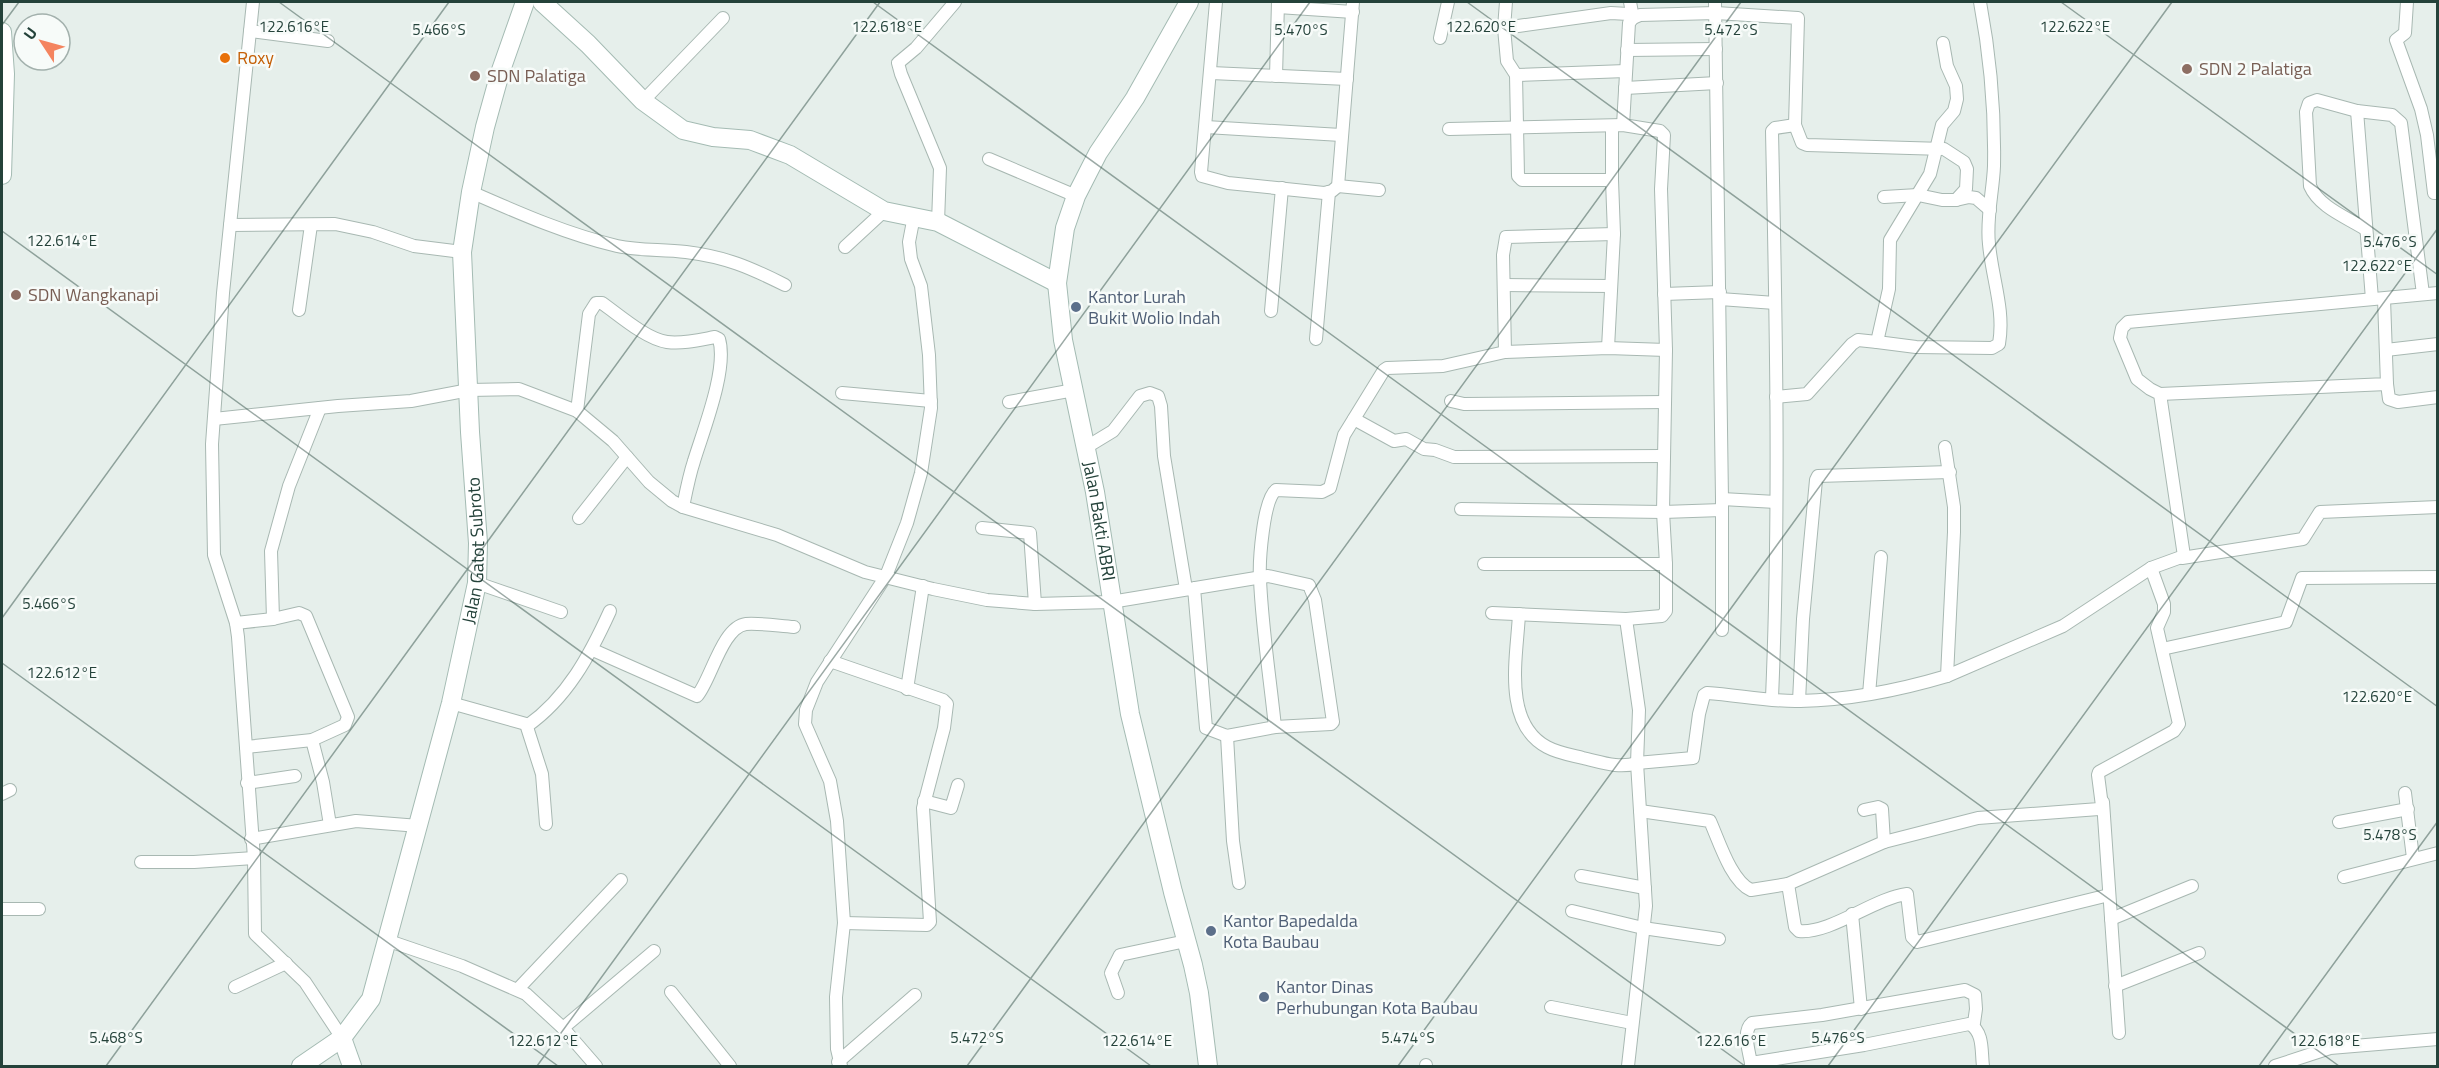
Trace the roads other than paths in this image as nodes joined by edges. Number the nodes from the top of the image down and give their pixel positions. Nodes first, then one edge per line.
1 (253, 2) edge
2 (525, 2) edge
3 (542, 2) edge
4 (955, 2) edge
5 (1189, 2) edge
6 (1216, 2) edge
7 (1448, 2) edge
8 (1506, 2) edge
9 (1630, 2) edge
10 (1980, 2) edge
11 (2407, 2) edge
12 (1278, 4) edge
13 (1353, 7) edge
14 (1715, 7) edge
15 (723, 18) dead end
16 (1633, 18) junction
17 (1504, 28) junction
18 (250, 31) junction
19 (2, 32) edge
20 (1440, 38) dead end
21 (328, 42) dead end
22 (1943, 43) dead end
23 (1716, 49) junction
24 (1627, 50) junction
25 (1626, 71) junction
26 (1211, 73) junction
27 (3, 74) edge
28 (1516, 75) junction
29 (1276, 76) junction
30 (1347, 79) junction
31 (1717, 83) junction
32 (1625, 87) junction
33 (643, 101) junction
34 (2357, 111) junction
35 (1795, 125) junction
36 (1617, 126) junction
37 (1206, 127) junction
38 (1518, 128) junction
39 (1449, 129) dead end
40 (1341, 135) junction
41 (1936, 149) junction
42 (989, 159) dead end
43 (2, 165) edge
44 (1612, 180) junction
45 (1282, 188) junction
46 (1333, 189) junction
47 (1379, 190) dead end
48 (471, 192) junction
49 (2438, 192) edge
50 (1918, 195) junction
51 (1076, 196) junction
52 (1884, 197) dead end
53 (1956, 200) junction
54 (1990, 210) junction
55 (884, 211) junction
56 (914, 216) junction
57 (938, 222) junction
58 (230, 225) junction
59 (311, 225) junction
60 (2365, 229) junction
61 (1614, 234) junction
62 (845, 247) dead end
63 (462, 252) junction
64 (1057, 283) junction
65 (785, 285) dead end
66 (1504, 285) junction
67 (1611, 286) junction
68 (2438, 293) edge
69 (1664, 294) junction
70 (2423, 294) junction
71 (1720, 295) junction
72 (2378, 299) junction
73 (1775, 303) junction
74 (299, 310) dead end
75 (1270, 311) dead end
76 (1316, 339) dead end
77 (1877, 342) junction
78 (2438, 344) edge
79 (1608, 348) junction
80 (1666, 350) junction
81 (2386, 350) junction
82 (1505, 352) junction
83 (2387, 384) junction
84 (469, 390) junction
85 (1074, 390) junction
86 (842, 393) dead end
87 (2160, 393) junction
88 (1776, 397) junction
89 (2438, 397) edge
90 (931, 401) junction
91 (1451, 401) dead end
92 (1009, 402) dead end
93 (1665, 402) junction
94 (320, 408) junction
95 (577, 411) junction
96 (214, 419) junction
97 (1354, 419) junction
98 (1945, 447) dead end
99 (1085, 448) junction
100 (1663, 456) junction
101 (627, 458) junction
102 (1950, 472) junction
103 (1776, 502) junction
104 (1722, 505) junction
105 (683, 507) junction
106 (2438, 507) edge
107 (1461, 508) dead end
108 (1663, 512) junction
109 (579, 518) dead end
110 (982, 528) dead end
111 (1881, 557) dead end
112 (2182, 558) junction
113 (1484, 564) dead end
114 (1666, 564) junction
115 (2151, 568) junction
116 (886, 576) junction
117 (2438, 577) edge
118 (1260, 578) junction
119 (477, 583) junction
120 (923, 586) junction
121 (1190, 589) junction
122 (1111, 602) junction
123 (1035, 604) junction
124 (610, 611) dead end
125 (561, 612) dead end
126 (1492, 613) dead end
127 (1519, 614) junction
128 (273, 619) junction
129 (1626, 619) junction
130 (236, 624) junction
131 (794, 627) dead end
132 (1722, 630) dead end
133 (2162, 649) junction
134 (592, 650) junction
135 (830, 661) junction
136 (1947, 676) junction
137 (907, 689) junction
138 (1869, 694) junction
139 (1772, 698) junction
140 (1799, 701) junction
141 (451, 703) junction
142 (527, 726) junction
143 (1275, 727) junction
144 (1227, 736) junction
145 (312, 740) junction
146 (246, 747) junction
147 (1637, 763) junction
148 (295, 776) dead end
149 (248, 783) junction
150 (958, 785) dead end
151 (2405, 793) dead end
152 (924, 801) junction
153 (2103, 802) junction
154 (2408, 809) junction
155 (1864, 810) dead end
156 (1640, 811) junction
157 (2339, 822) dead end
158 (546, 824) dead end
159 (330, 825) junction
160 (419, 826) junction
161 (251, 839) junction
162 (1884, 842) junction
163 (2438, 853) edge
164 (254, 858) junction
165 (2414, 858) junction
166 (141, 862) dead end
167 (1581, 876) dead end
168 (2344, 878) dead end
169 (621, 880) dead end
170 (1239, 883) dead end
171 (1788, 884) junction
172 (2192, 886) dead end
173 (1645, 888) junction
174 (2109, 895) junction
175 (2, 909) edge
176 (39, 909) dead end
177 (1572, 911) dead end
178 (1852, 914) junction
179 (2111, 920) junction
180 (844, 923) junction
181 (1643, 928) junction
182 (1719, 939) dead end
183 (388, 941) junction
184 (1186, 941) junction
185 (654, 951) dead end
186 (2199, 953) dead end
187 (286, 963) junction
188 (2115, 986) junction
189 (235, 987) dead end
190 (518, 989) junction
191 (671, 992) dead end
192 (1118, 993) dead end
193 (915, 995) dead end
194 (1551, 1007) dead end
195 (1861, 1009) junction
196 (1632, 1023) junction
197 (1970, 1023) junction
198 (563, 1028) junction
199 (2119, 1033) dead end
200 (342, 1038) junction
201 (2438, 1039) edge
202 (839, 1064) edge
203 (1751, 1065) edge
204 (301, 1066) edge
205 (352, 1066) edge
206 (596, 1066) edge
207 (730, 1066) edge
208 (1208, 1066) edge
209 (1628, 1066) edge
210 (1983, 1066) edge
211 (2275, 1066) edge

1 - 18 street
2 - 48 street, Jalan Gatot Subroto
3 - 33 street
4 - 57 street
5 - 51 street, Jalan Bakti ABRI
6 - 26 street
7 - 20 street
8 - 17 street
9 - 16 street
10 - 54 street
11 - 49 street
12 - 13 street
12 - 29 street
13 - 30 street
14 - 16 street
14 - 23 street
14 - 35 street
15 - 33 street
16 - 17 street
16 - 24 street
17 - 28 street
18 - 21 street
18 - 58 street
19 - 27 street
22 - 41 street
23 - 24 street
23 - 31 street
24 - 25 street
25 - 28 street
25 - 32 street
26 - 29 street
26 - 37 street
27 - 43 street
28 - 38 street
29 - 30 street
30 - 40 street
31 - 32 street
31 - 71 street
32 - 36 street
33 - 55 street
34 - 60 street
34 - 60 street
34 - 70 street
35 - 41 street
35 - 73 street
36 - 38 street
36 - 44 street
36 - 69 street
37 - 40 street
37 - 45 street
38 - 39 street
38 - 44 street
40 - 46 street
41 - 50 street
41 - 53 street
42 - 51 street
44 - 61 street
45 - 46 street
45 - 75 street
46 - 47 street
46 - 76 street
48 - 63 street, Jalan Gatot Subroto
48 - 65 street
50 - 52 street
50 - 53 street
50 - 77 street
51 - 64 street, Jalan Bakti ABRI
53 - 54 street
54 - 77 street
55 - 56 street
55 - 62 street
56 - 57 street
56 - 90 street
57 - 64 street
58 - 59 street
58 - 96 street
59 - 63 street
59 - 74 street
60 - 72 street
61 - 66 street
61 - 67 street
63 - 84 street, Jalan Gatot Subroto
64 - 85 street, Jalan Bakti ABRI
66 - 67 street
66 - 82 street
67 - 79 street
68 - 70 street
69 - 71 street
69 - 80 street
70 - 72 street
71 - 73 street
71 - 104 street
72 - 81 street
72 - 87 street
73 - 88 street
77 - 88 street
78 - 81 street
79 - 80 street
79 - 82 street
80 - 93 street
81 - 83 street
82 - 97 street
83 - 87 street
83 - 89 street
84 - 94 street
84 - 95 street
84 - 119 street, Jalan Gatot Subroto
85 - 92 street
85 - 99 street, Jalan Bakti ABRI
86 - 90 street
87 - 112 street
88 - 103 street
90 - 116 street
91 - 93 street
93 - 100 street
94 - 96 street
94 - 128 street
95 - 101 street
95 - 105 street
96 - 130 street
97 - 100 street
97 - 118 street
98 - 102 street
99 - 121 street
99 - 122 street, Jalan Bakti ABRI
100 - 108 street
101 - 105 street
101 - 109 street
102 - 136 street
102 - 140 street
103 - 104 street
103 - 139 street
104 - 108 street
104 - 132 street
105 - 116 street
106 - 112 street
107 - 108 street
108 - 114 street
110 - 123 street
111 - 138 street
112 - 115 street
113 - 114 street
114 - 129 street
115 - 133 street
115 - 136 street
116 - 120 street
116 - 135 street
117 - 133 street
118 - 121 street
118 - 143 street
118 - 143 street
119 - 125 street
119 - 141 street, Jalan Gatot Subroto
120 - 123 street
120 - 137 street
121 - 122 street
121 - 144 street
122 - 123 street
122 - 184 street, Jalan Bakti ABRI
124 - 134 street
126 - 127 street
127 - 129 street
127 - 147 street
128 - 130 street
128 - 145 street
129 - 147 street
130 - 146 street
131 - 134 street
133 - 153 street
134 - 142 street
135 - 137 street
135 - 180 street
136 - 138 street
137 - 152 street
138 - 140 street
139 - 140 street
139 - 147 street
141 - 142 street
141 - 160 street, Jalan Gatot Subroto
142 - 158 street
143 - 144 street
144 - 170 street
145 - 146 street
145 - 159 street
146 - 149 street
147 - 156 street
148 - 149 street
149 - 161 street
150 - 152 street
151 - 154 street
152 - 180 street
153 - 162 street
153 - 174 street
154 - 157 street
154 - 165 street
155 - 162 street
156 - 171 street
156 - 173 street
159 - 160 street
159 - 161 street
160 - 183 street, Jalan Gatot Subroto
161 - 164 street
162 - 171 street
163 - 165 street
164 - 166 street
164 - 187 street
165 - 168 street
167 - 173 street
169 - 190 street
171 - 178 street
172 - 179 street
173 - 181 street
174 - 178 street
174 - 179 street
175 - 176 street
177 - 181 street
178 - 195 street
179 - 188 street
180 - 202 street
181 - 182 street
181 - 196 street
183 - 190 street
183 - 200 street, Jalan Gatot Subroto
184 - 192 street
184 - 208 street, Jalan Bakti ABRI
185 - 198 street
186 - 188 street
187 - 189 street
187 - 200 street
188 - 199 street
190 - 198 street
191 - 207 street
193 - 202 street
194 - 196 street
195 - 197 street
195 - 203 street
196 - 209 street
197 - 203 street
197 - 210 street
198 - 206 street
200 - 204 street, Jalan Gatot Subroto
200 - 205 street
201 - 211 street

